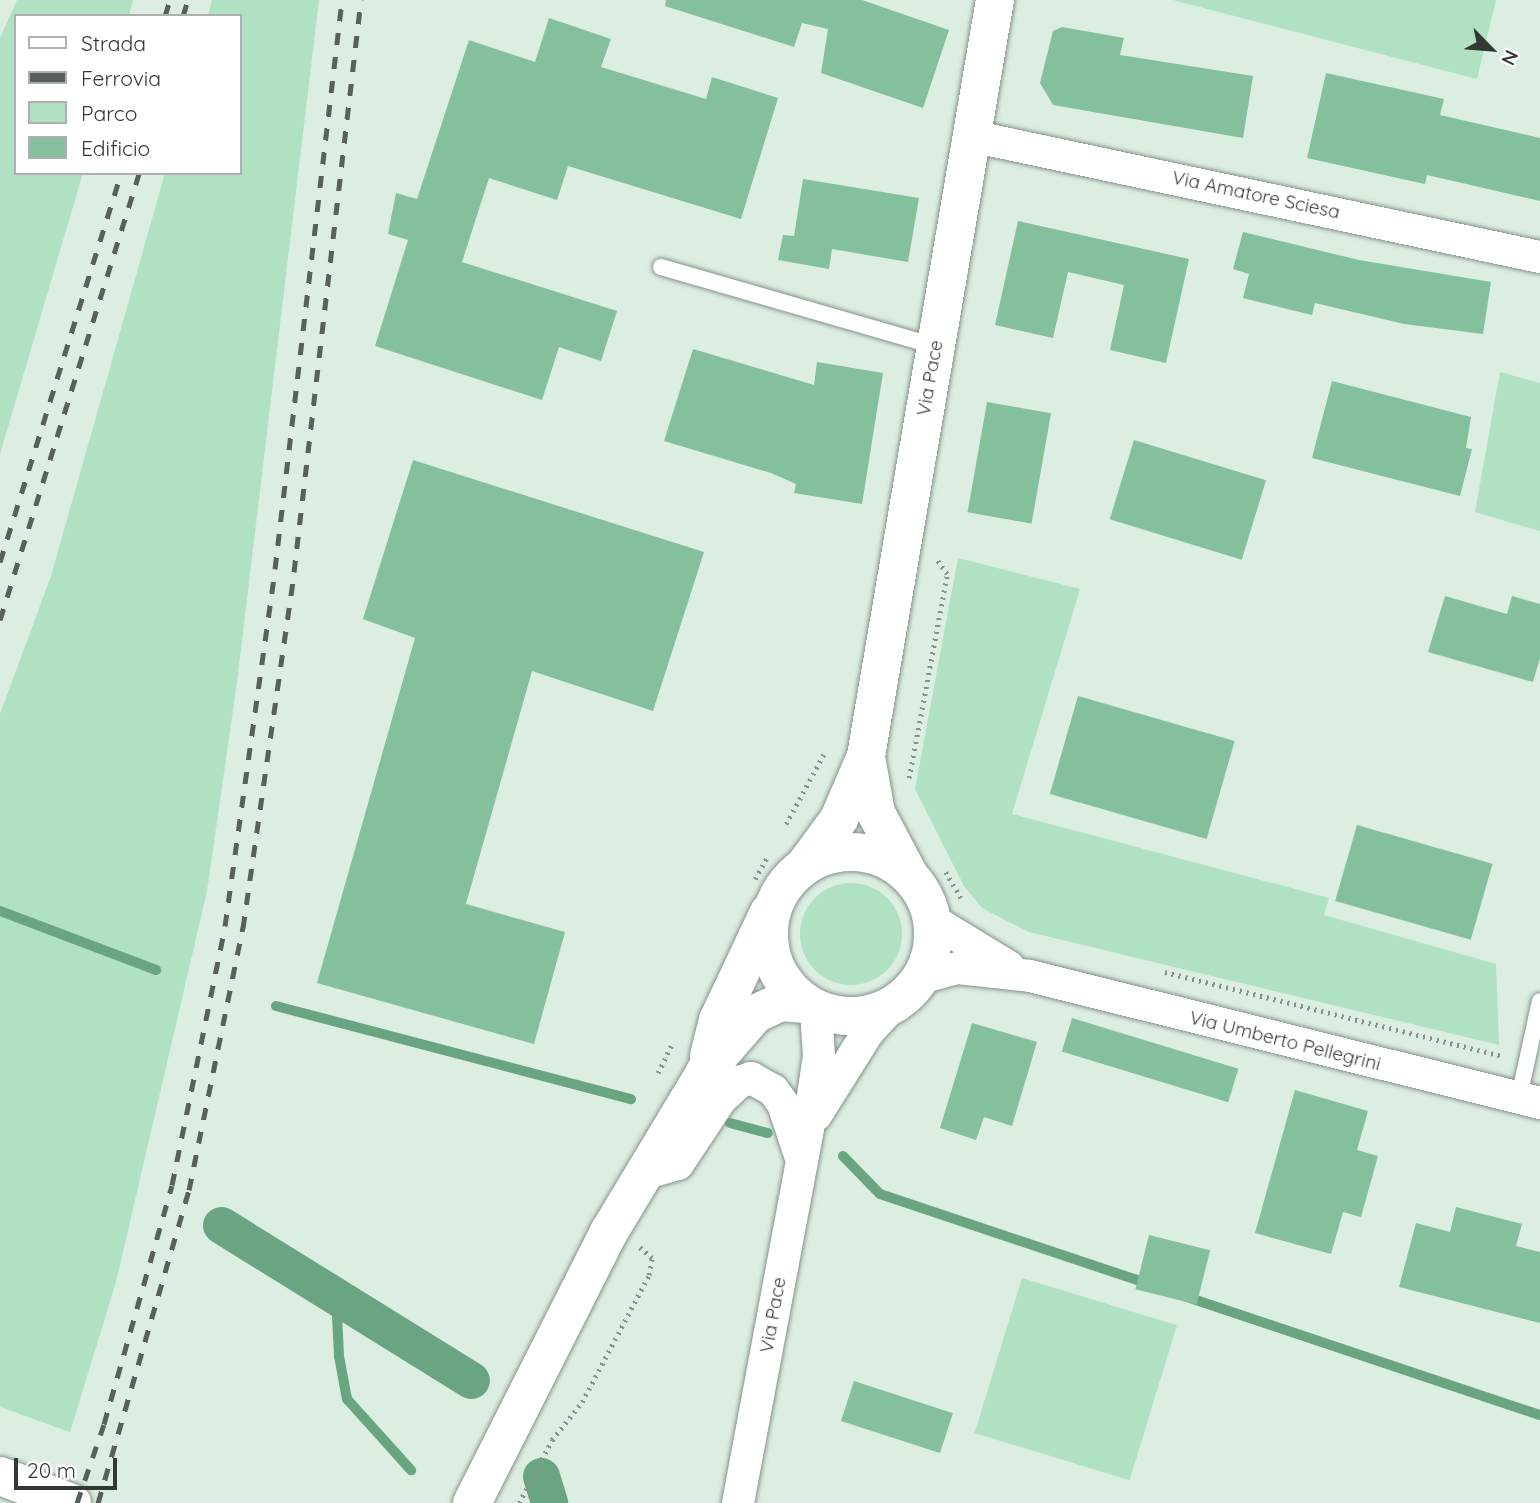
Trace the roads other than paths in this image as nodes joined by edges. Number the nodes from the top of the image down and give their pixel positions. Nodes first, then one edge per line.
1 (995, 0) edge
2 (971, 136) junction
3 (1540, 257) edge
4 (661, 267) dead end
5 (935, 346) junction
6 (866, 756) junction
7 (806, 864) junction
8 (924, 868) junction
9 (772, 908) junction
10 (948, 911) junction
11 (1030, 976) junction
12 (920, 978) junction
13 (1540, 1001) edge
14 (893, 1005) junction
15 (811, 1007) junction
16 (705, 1072) junction
17 (1529, 1100) edge
18 (808, 1128) junction
19 (659, 1156) junction
20 (801, 1160) junction
21 (0, 1476) edge
22 (72, 1503) edge
23 (472, 1503) edge
24 (738, 1503) edge

1 - 2 main road, Via Pace
2 - 3 street, Via Amatore Sciesa
2 - 5 main road, Via Pace
4 - 5 lane
5 - 6 main road, Via Pace
6 - 7 main road, Via Pace
6 - 8 main road, Via Pace
7 - 8 main road
7 - 9 main road
8 - 10 main road
9 - 15 main road
9 - 16 main road
10 - 11 street
10 - 12 main road
11 - 12 street
11 - 17 street, Via Umberto Pellegrini
12 - 14 main road
13 - 17 lane
14 - 15 main road
14 - 18 street, Via Pace
15 - 16 main road
15 - 18 street, Via Pace
16 - 19 main road
18 - 20 street, Via Pace
19 - 20 street
19 - 23 main road
20 - 24 street, Via Pace
21 - 22 main road

